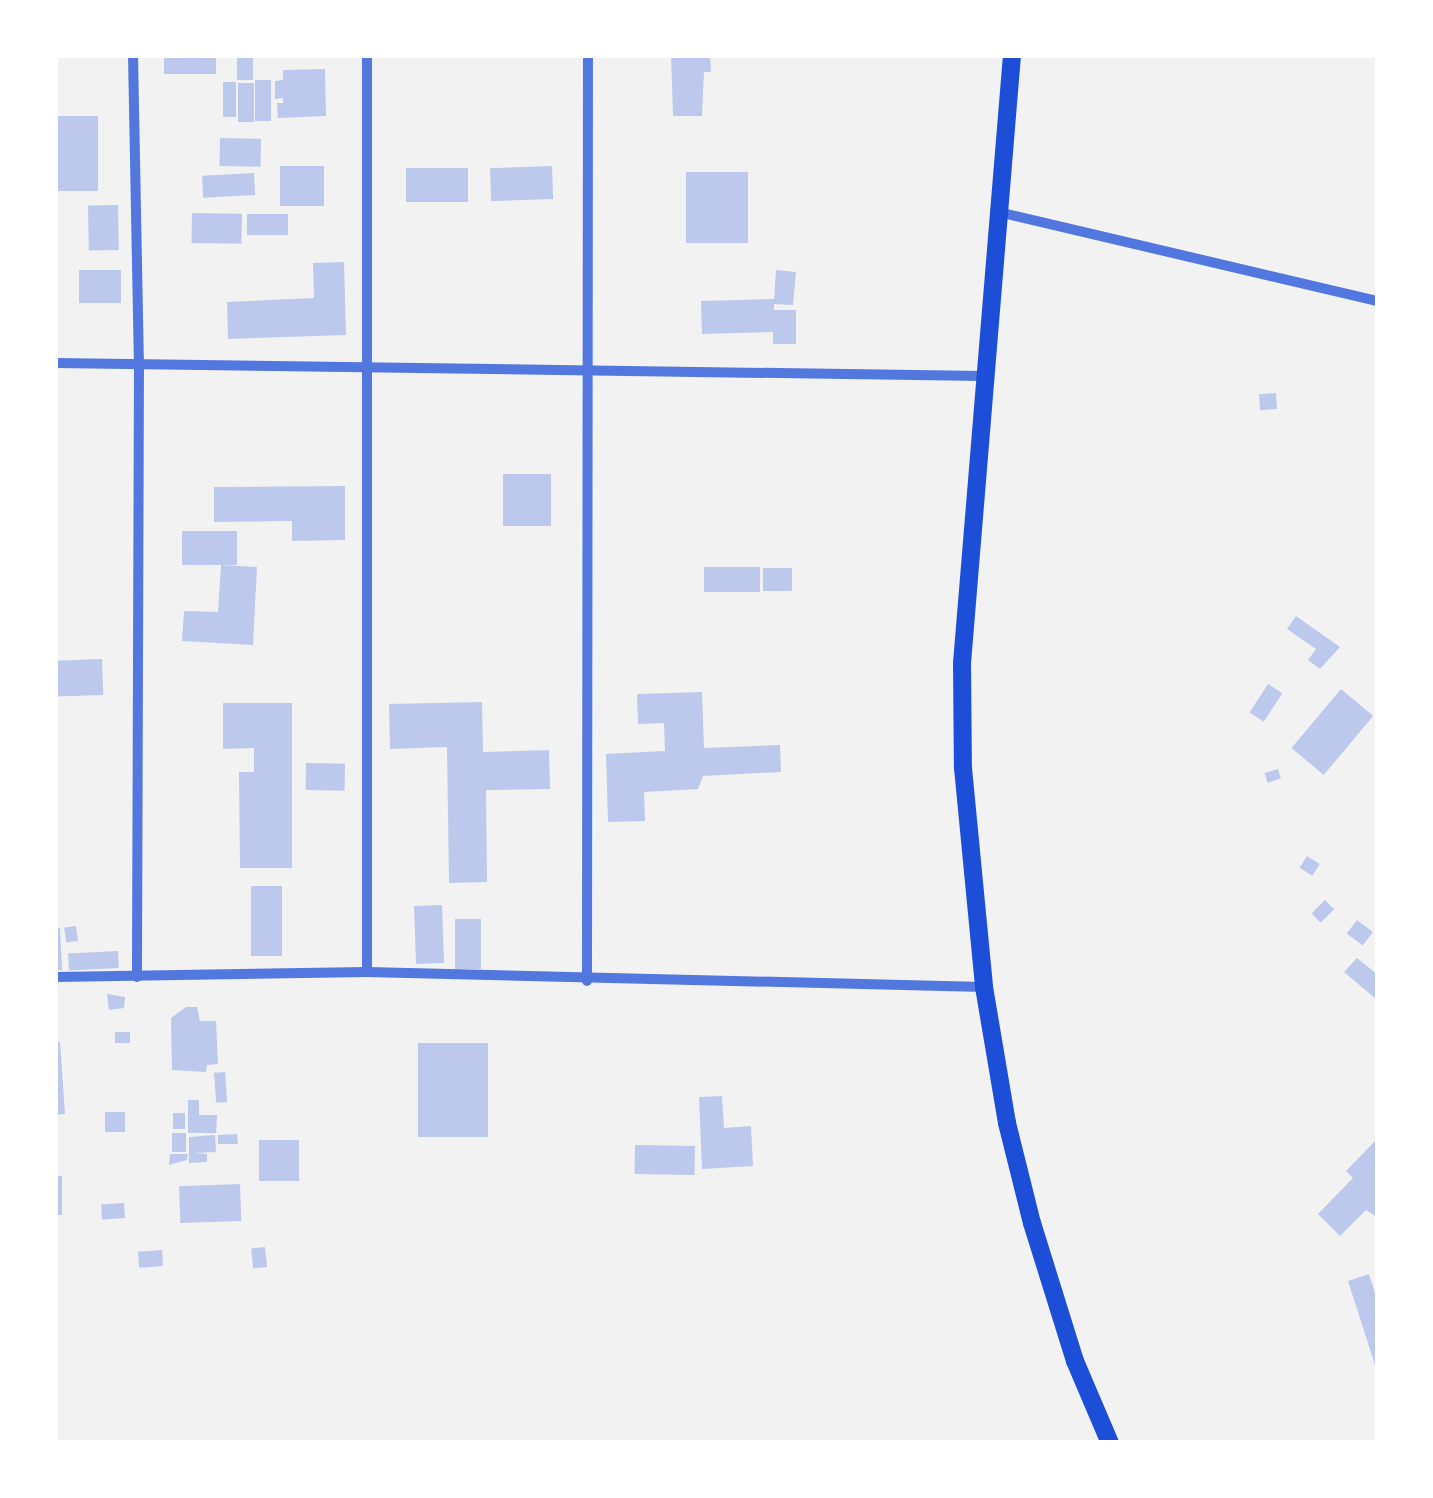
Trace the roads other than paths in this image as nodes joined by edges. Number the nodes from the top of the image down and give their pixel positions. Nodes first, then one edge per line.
1 (133, 55) edge
2 (367, 55) edge
3 (588, 55) edge
4 (1012, 55) edge
5 (998, 212) junction
6 (1378, 300) edge
7 (140, 362) junction
8 (55, 363) edge
9 (366, 367) junction
10 (589, 368) junction
11 (983, 376) junction
12 (367, 972) junction
13 (55, 977) edge
14 (137, 977) junction
15 (587, 981) junction
16 (984, 987) junction
17 (1110, 1443) edge

1 - 7 street
2 - 9 street
3 - 10 street
4 - 5 main road
5 - 6 street
5 - 11 main road
7 - 8 street
7 - 9 street
7 - 14 street
9 - 10 street
9 - 12 street
10 - 11 street
10 - 15 street
11 - 16 main road
12 - 14 street
12 - 15 street
13 - 14 street
15 - 16 street
16 - 17 main road

